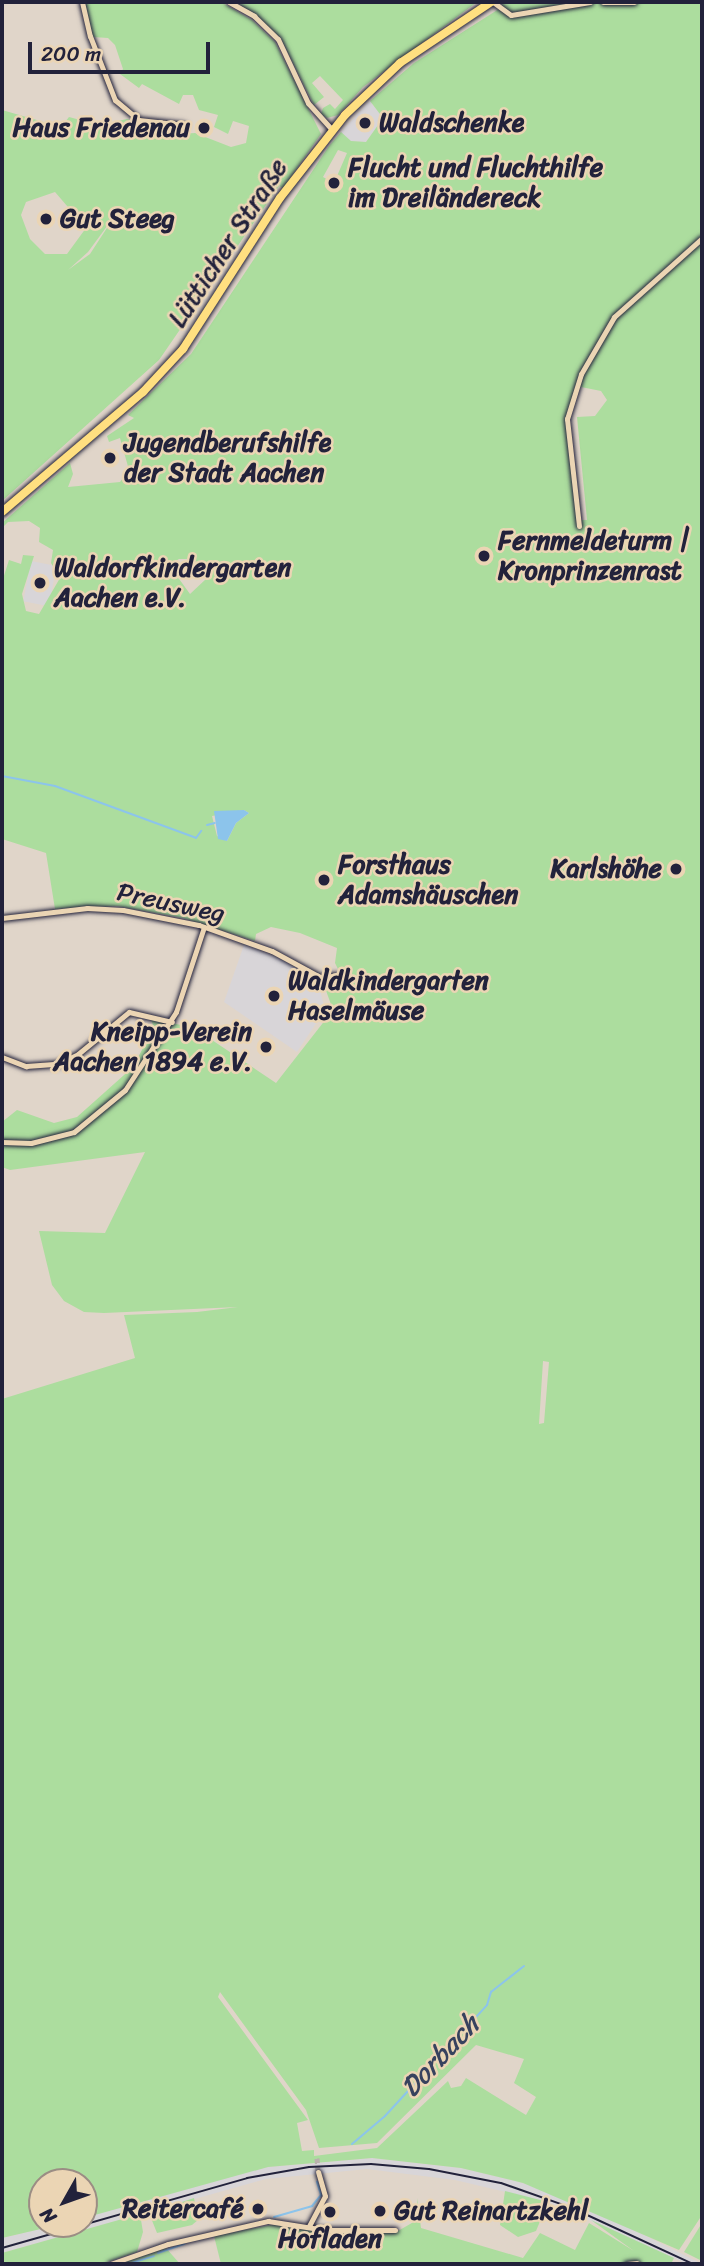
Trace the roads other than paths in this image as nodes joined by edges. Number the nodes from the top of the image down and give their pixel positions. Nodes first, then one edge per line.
1 (82, 2) edge
2 (229, 2) edge
3 (492, 2) edge
4 (590, 2) edge
5 (603, 2) edge
6 (634, 2) edge
7 (184, 125) dead end
8 (332, 130) junction
9 (702, 238) edge
10 (2, 512) edge
11 (579, 526) dead end
12 (2, 918) edge
13 (204, 927) junction
14 (336, 975) dead end
15 (172, 1022) junction
16 (2, 1057) edge
17 (2, 1142) edge
18 (318, 2172) tunnel mouth
19 (309, 2226) junction
20 (395, 2230) dead end
21 (637, 2263) edge
22 (110, 2264) edge
23 (626, 2264) edge

1 - 7 street
2 - 8 street
3 - 4 street
3 - 8 main road, Lütticher Straße
5 - 6 street
8 - 10 main road, Lütticher Straße
9 - 11 street
12 - 13 street, Preusweg
13 - 14 street, Preusweg
13 - 15 street
15 - 16 street
15 - 17 street
18 - 19 street
19 - 20 street
19 - 22 street
21 - 23 street

